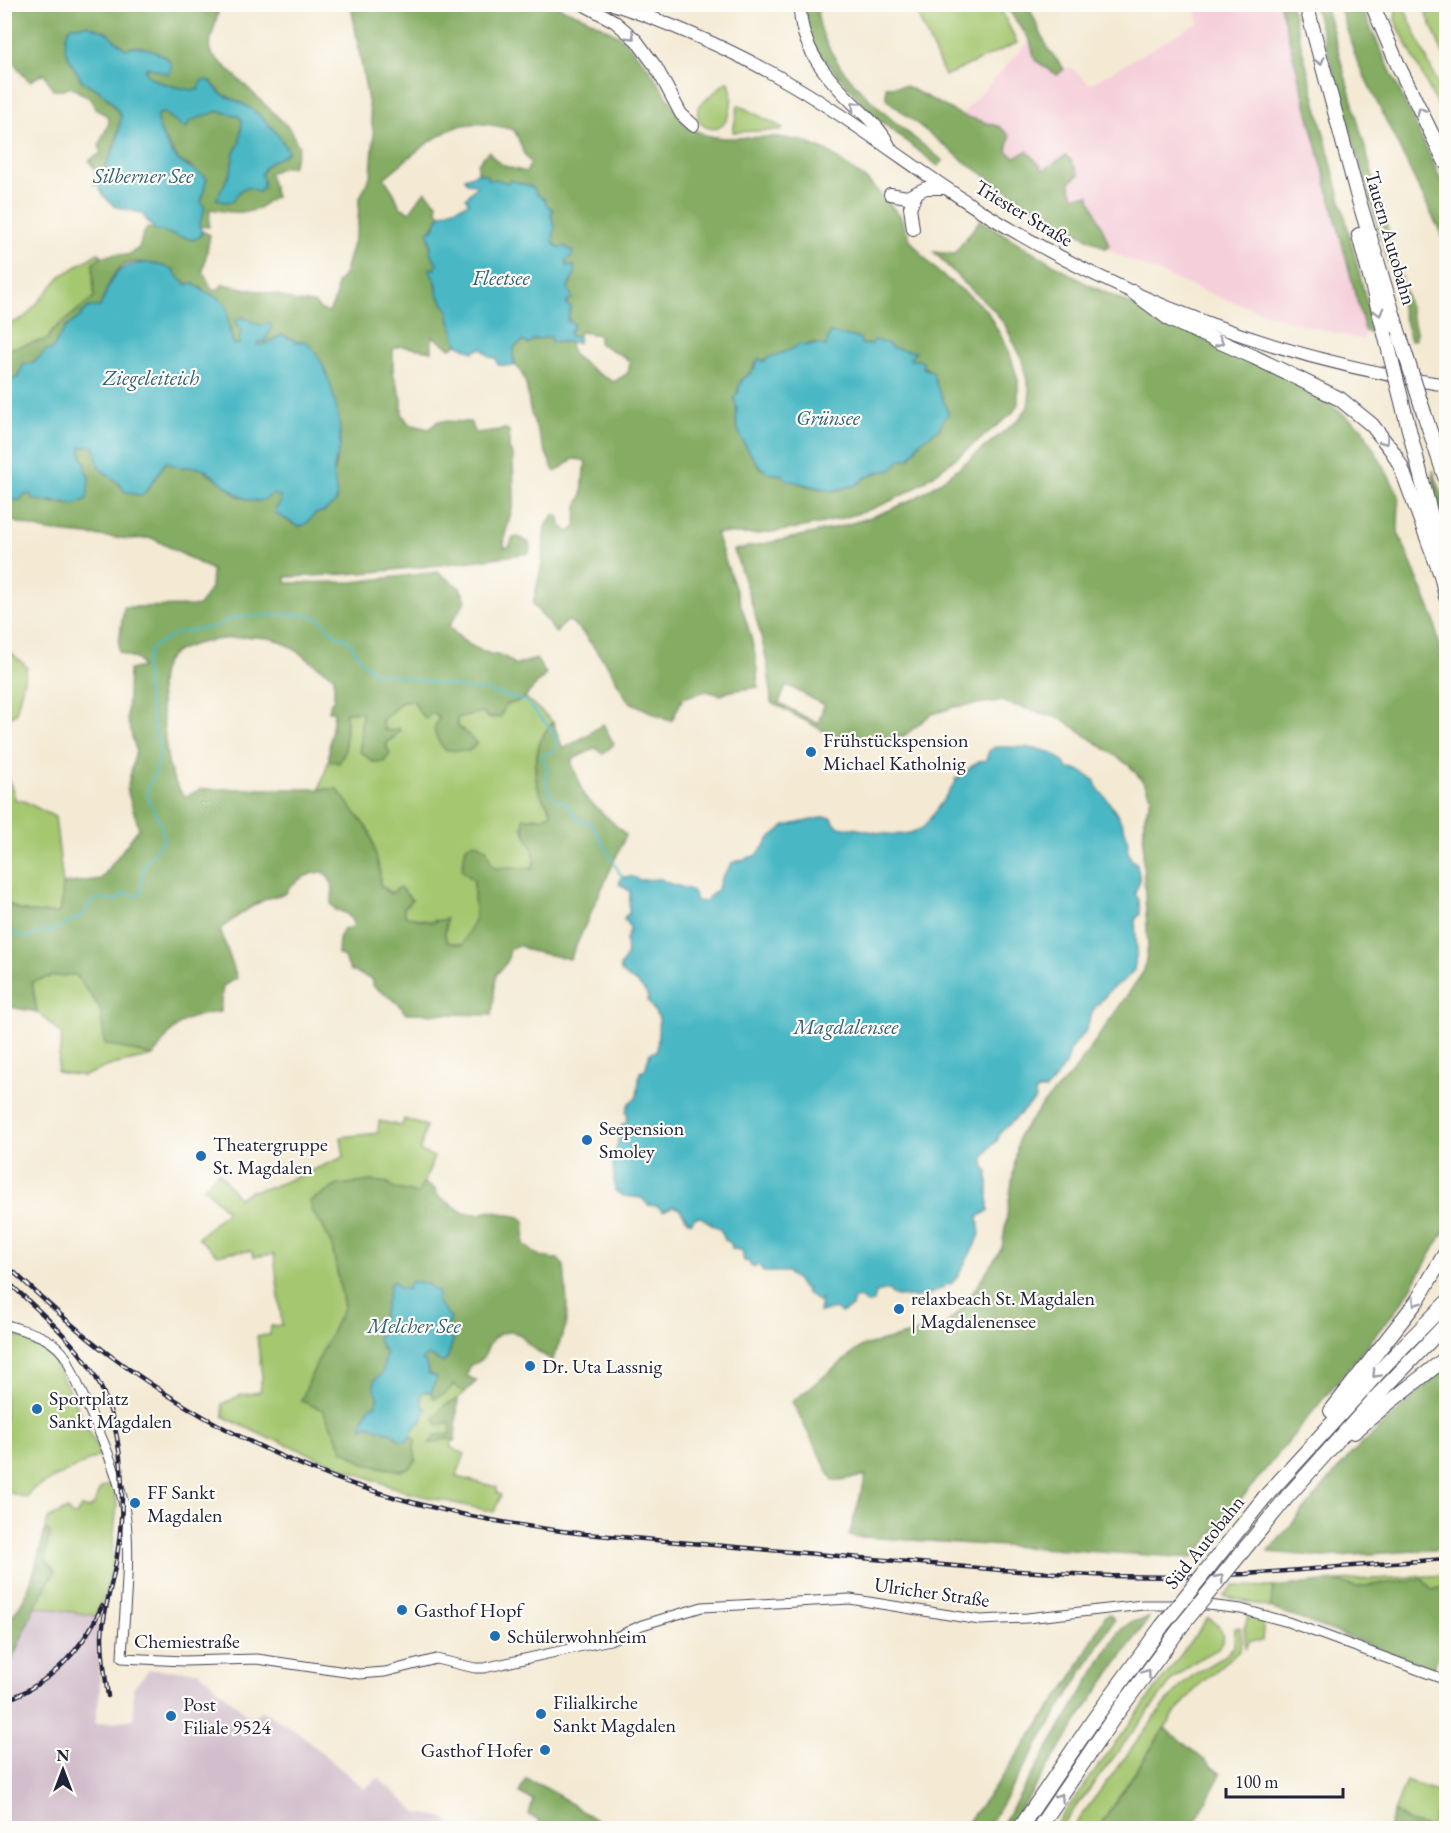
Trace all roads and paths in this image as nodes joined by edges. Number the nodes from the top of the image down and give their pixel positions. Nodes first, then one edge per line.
1 (583, 4) edge
2 (613, 4) edge
3 (800, 4) edge
4 (1306, 4) edge
5 (1372, 4) edge
6 (693, 125) dead end
7 (890, 150) junction
8 (1446, 163) edge
9 (946, 188) junction
10 (916, 193) junction
11 (890, 194) dead end
12 (1357, 194) junction
13 (913, 229) dead end
14 (1133, 292) junction
15 (1446, 385) edge
16 (1446, 480) edge
17 (1446, 577) edge
18 (1446, 597) edge
19 (1446, 1252) edge
20 (1446, 1302) edge
21 (4, 1324) edge
22 (1446, 1324) edge
23 (1446, 1358) edge
24 (1312, 1444) junction
25 (1332, 1446) junction
26 (447, 1660) joint
27 (1446, 1680) edge
28 (1020, 1828) edge
29 (1039, 1828) edge

1 -> 6 main road
2 - 7 main road, Triester Straße
7 -> 3 main road
4 -> 12 highway, Tauern Autobahn
8 -> 5 highway
7 - 9 main road, Triester Straße
9 - 10 main road
9 - 14 main road, Triester Straße
10 - 11 main road
10 - 13 main road
12 - 16 highway, Tauern Autobahn, bridge
12 -> 17 highway, bridge
14 - 15 main road, Triester Straße
14 -> 18 highway
19 -> 24 highway
20 -> 24 highway, Süd Autobahn
21 - 26 street, Chemiestraße
22 - 25 highway, Süd Autobahn
23 - 25 highway
24 - 28 highway, Süd Autobahn, bridge
29 -> 25 highway, Süd Autobahn, bridge
26 - 27 street, Ulricher Straße

